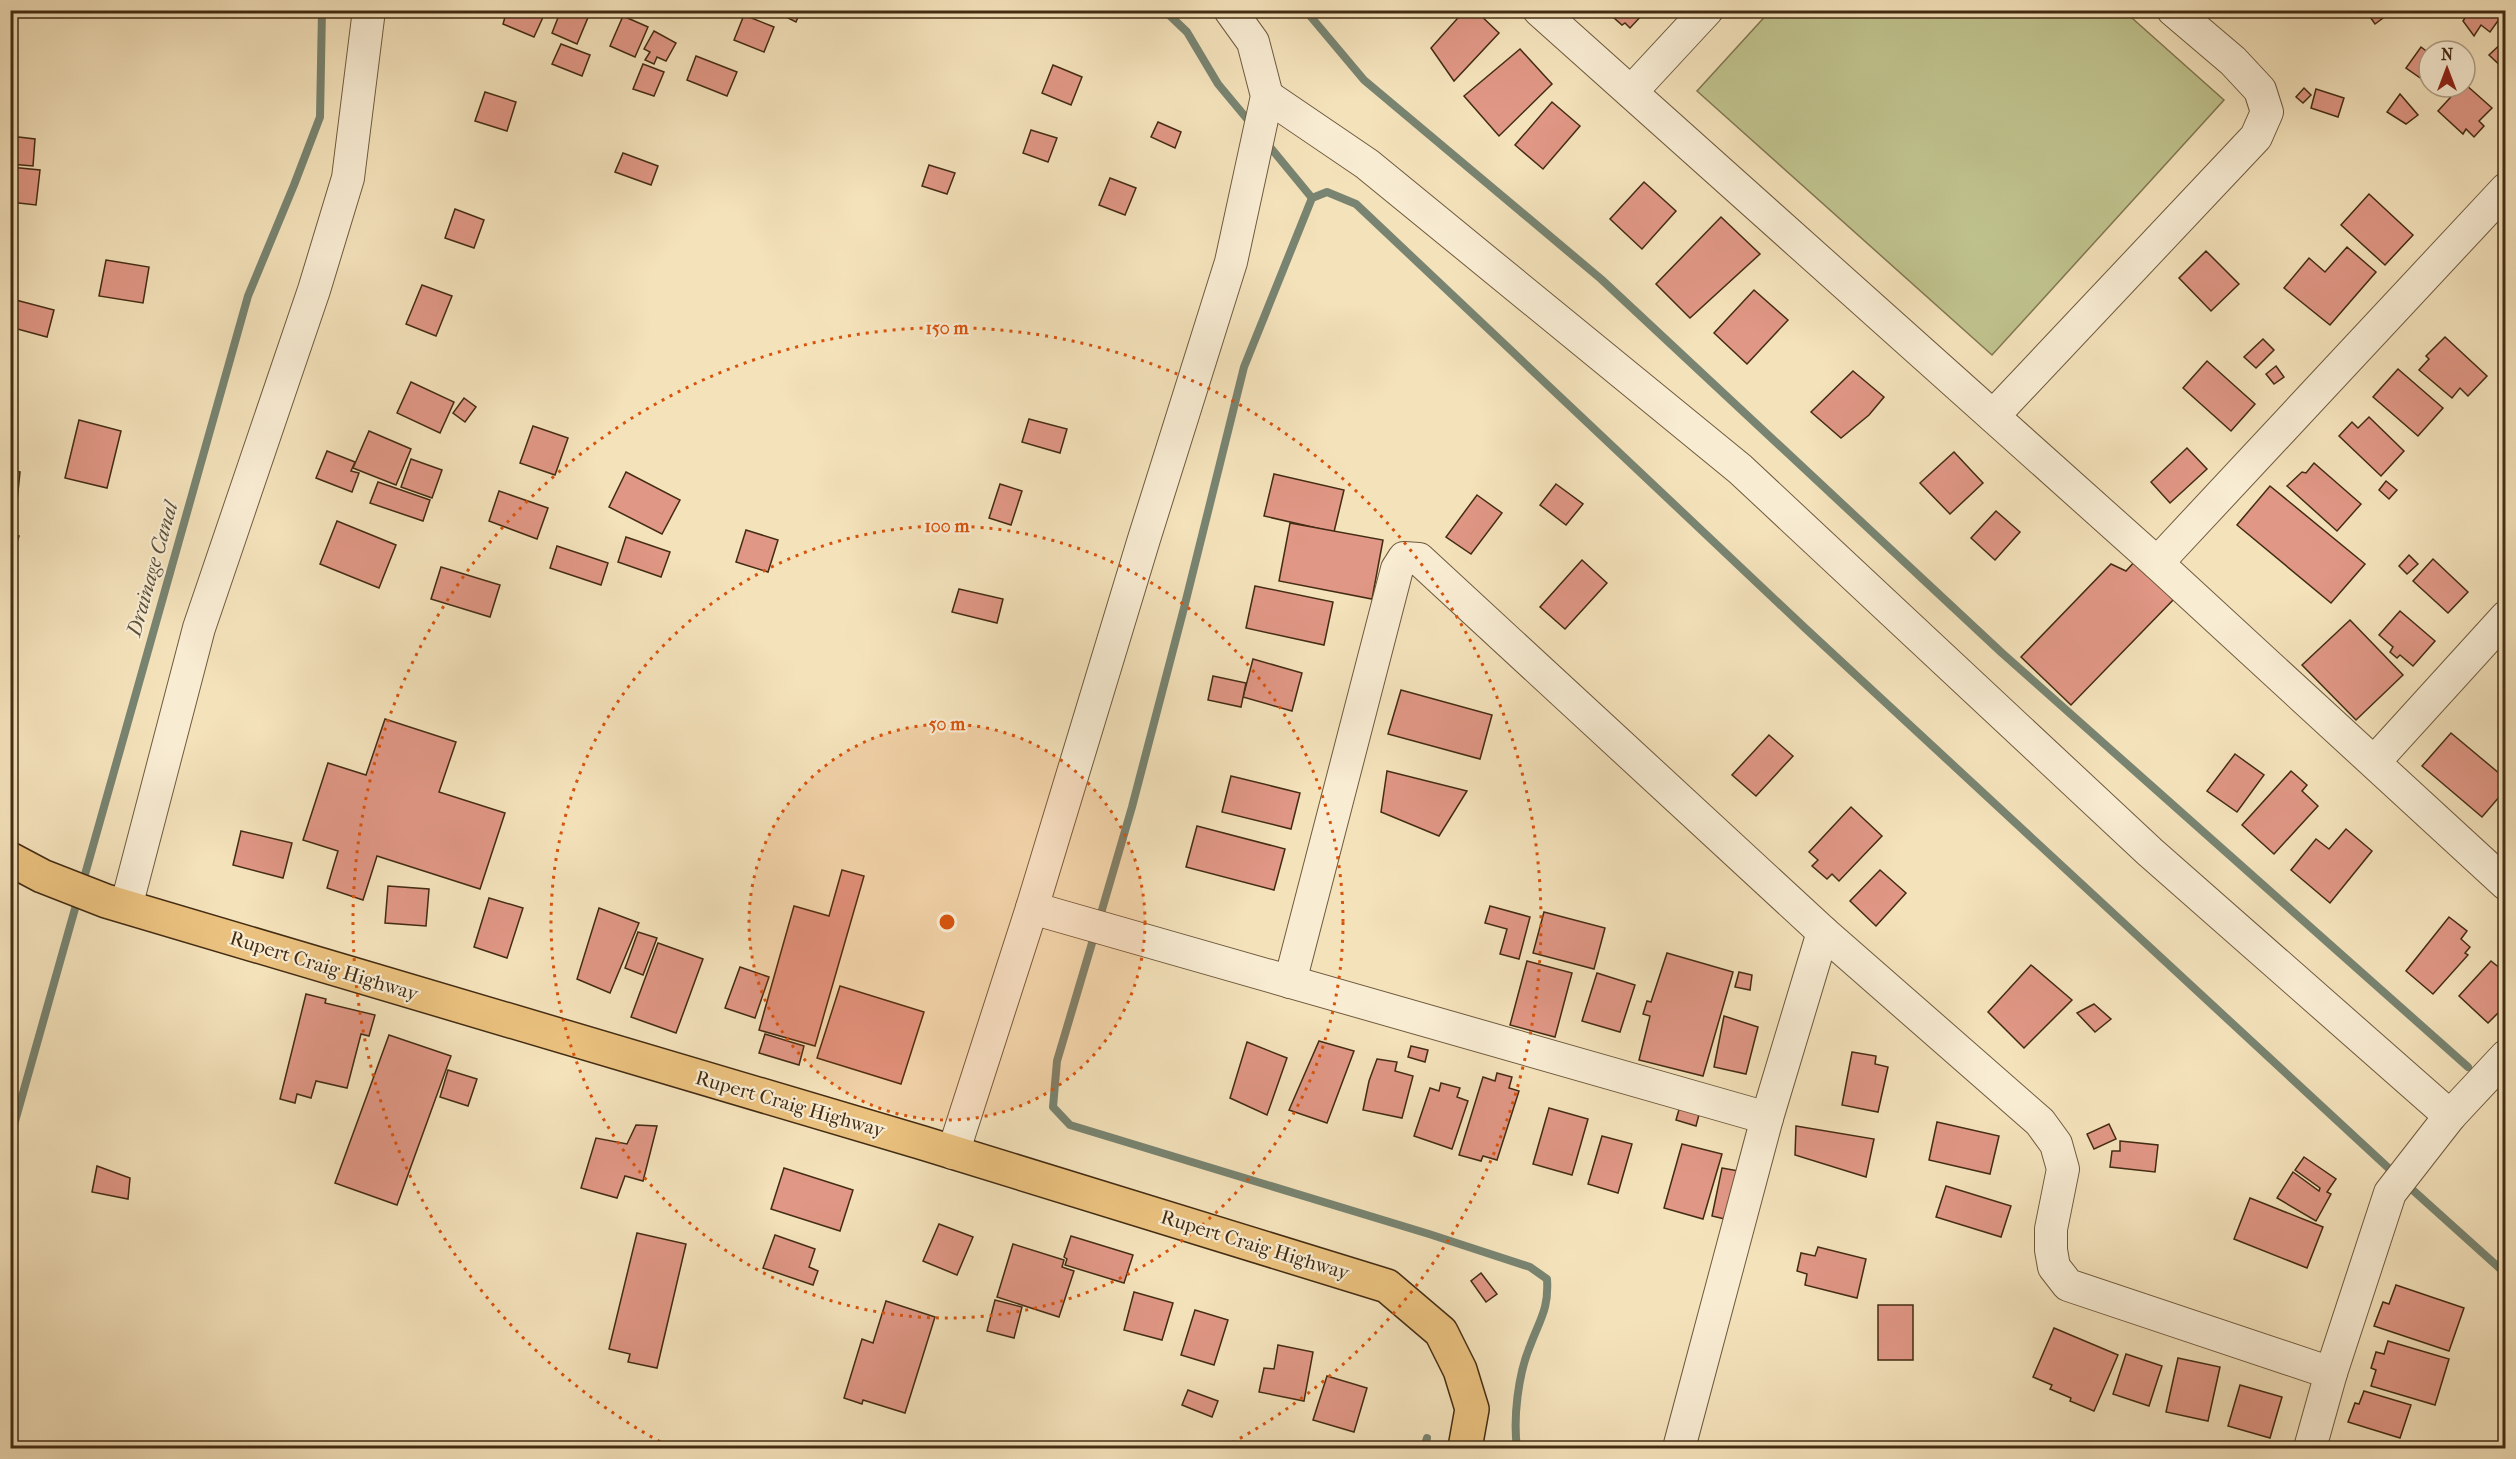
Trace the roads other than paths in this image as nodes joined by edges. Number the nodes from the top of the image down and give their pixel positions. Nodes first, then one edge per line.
1 (369, 10) edge
2 (1230, 10) edge
3 (1539, 10) edge
4 (1707, 10) edge
5 (2173, 10) edge
6 (1631, 92) junction
7 (1267, 96) junction
8 (2505, 189) edge
9 (1993, 416) junction
10 (2157, 563) junction
11 (2505, 617) edge
12 (2375, 761) junction
13 (10, 859) edge
14 (2505, 884) edge
15 (116, 904) junction
16 (1032, 908) junction
17 (1823, 932) junction
18 (1290, 982) junction
19 (2505, 1056) edge
20 (2450, 1116) junction
21 (1767, 1118) junction
22 (953, 1153) junction
23 (2331, 1372) junction
24 (1465, 1449) edge
25 (1679, 1449) edge
26 (2310, 1449) edge

1 - 15 street
2 - 7 street
3 - 6 street
4 - 6 street
5 - 9 street
6 - 9 street
7 - 16 street
7 - 20 street
8 - 10 street
9 - 10 street
10 - 12 street
11 - 12 street
12 - 14 street
13 - 15 main road, Rupert Craig Highway
15 - 22 main road, Rupert Craig Highway
16 - 18 street
16 - 22 street
17 - 18 street
17 - 21 street
17 - 23 street
18 - 21 street
19 - 20 street
20 - 23 street
21 - 25 street
22 - 24 main road, Rupert Craig Highway
23 - 26 street

